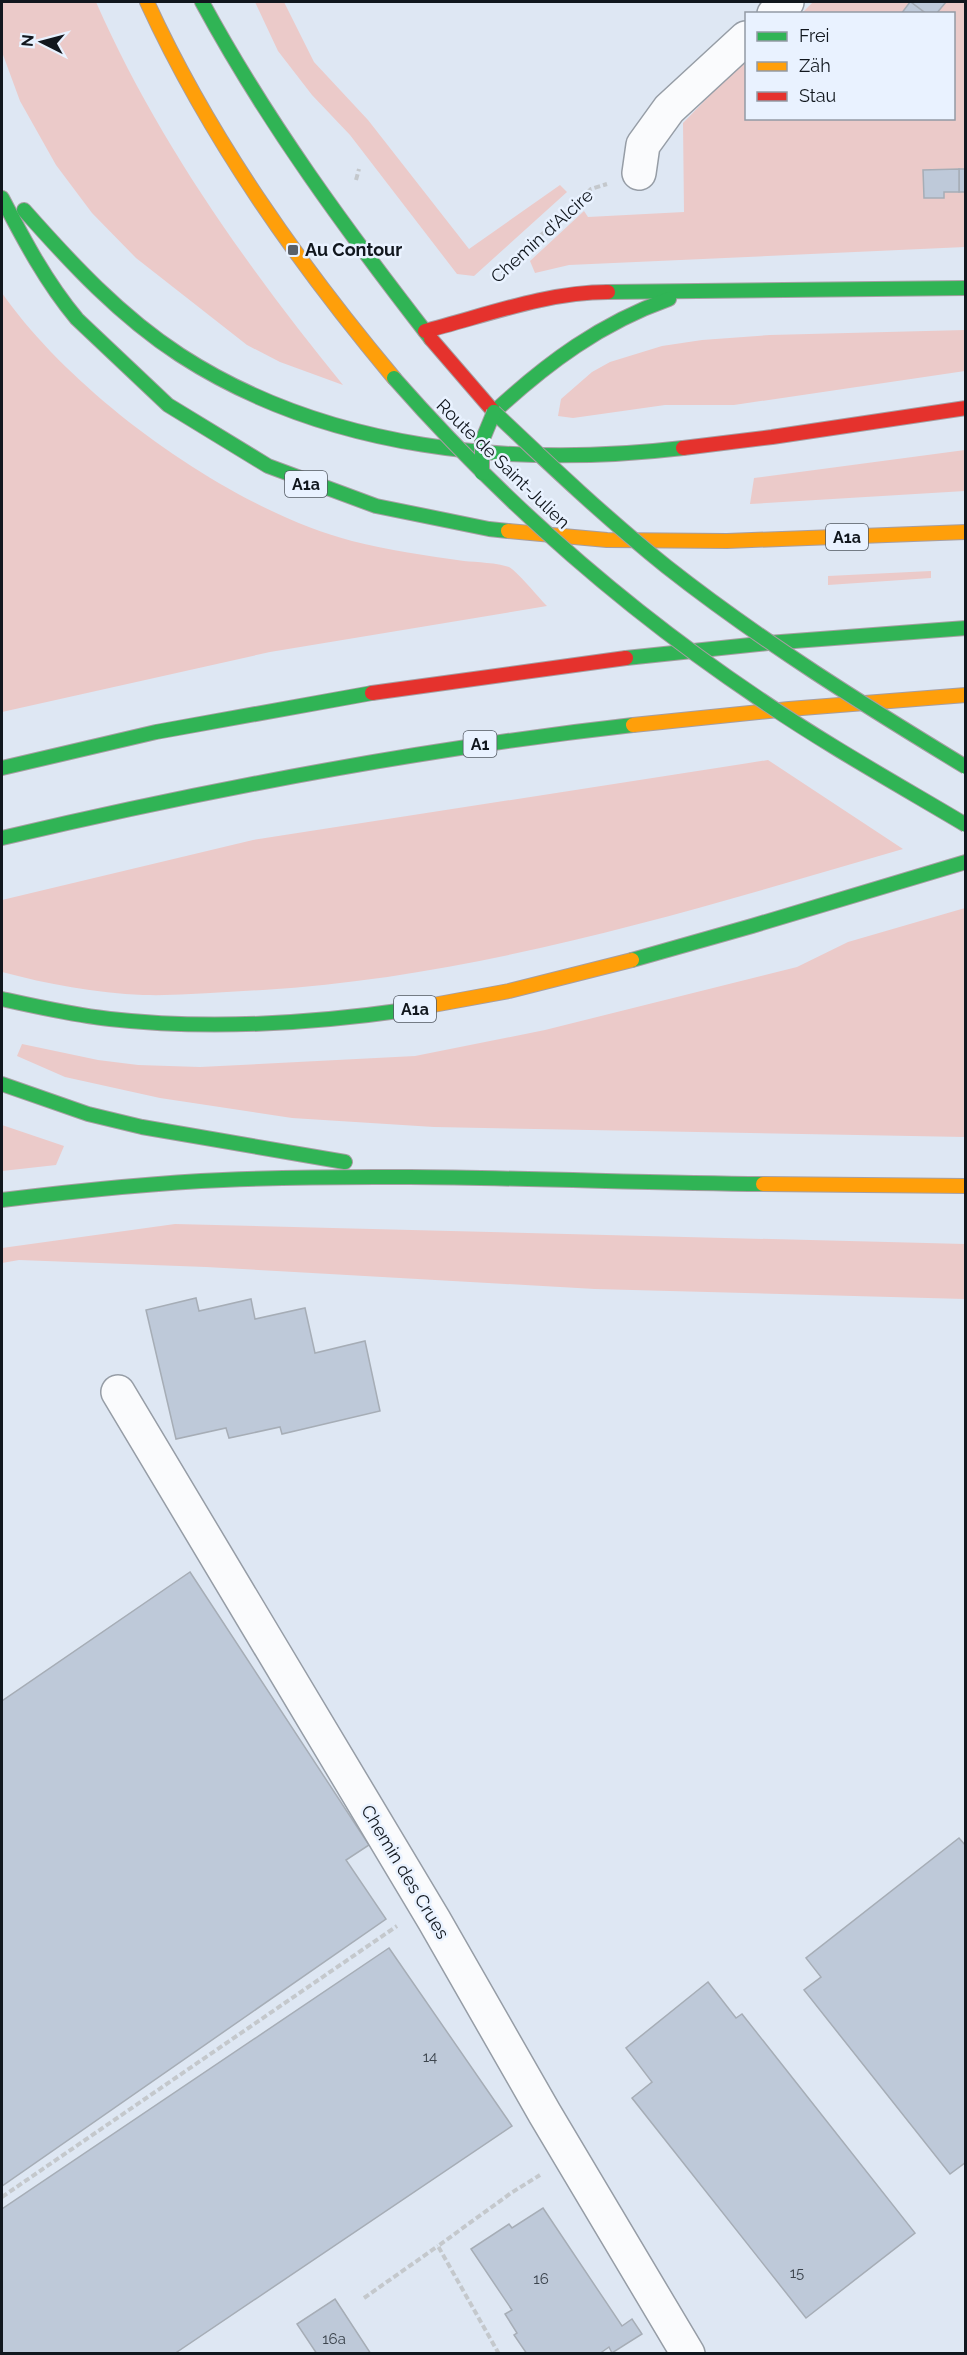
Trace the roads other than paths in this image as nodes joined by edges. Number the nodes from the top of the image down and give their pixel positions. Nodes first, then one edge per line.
1 (147, 2) edge
2 (202, 2) edge
3 (745, 40) edge
4 (639, 173) road end
5 (2, 184) edge
6 (2, 198) edge
7 (966, 288) edge
8 (700, 292) junction
9 (425, 331) junction
10 (966, 408) edge
11 (494, 412) junction
12 (482, 473) junction
13 (966, 532) edge
14 (966, 628) edge
15 (966, 695) edge
16 (966, 767) edge
17 (2, 768) edge
18 (966, 825) edge
19 (2, 838) edge
20 (966, 862) edge
21 (2, 999) edge
22 (2, 1084) edge
23 (433, 1176) junction
24 (966, 1186) edge
25 (2, 1200) edge
26 (118, 1392) dead end
27 (688, 2354) edge

1 - 12 main road, Route de Saint-Julien, bridge
2 - 9 main road, Route de Saint-Julien
3 - 4 street
5 - 10 main road
6 - 13 main road, A1a
7 - 8 main road
8 - 9 main road
8 - 11 main road
9 - 11 main road, Route de Saint-Julien
11 - 12 main road, bridge
11 - 16 main road, Route de Saint-Julien, bridge
12 - 18 main road, Route de Saint-Julien, bridge
14 - 17 main road
15 - 19 main road, A1
20 - 21 main road, A1a
22 - 23 main road
23 - 24 main road
23 - 25 main road
26 - 27 street, Chemin des Crues

